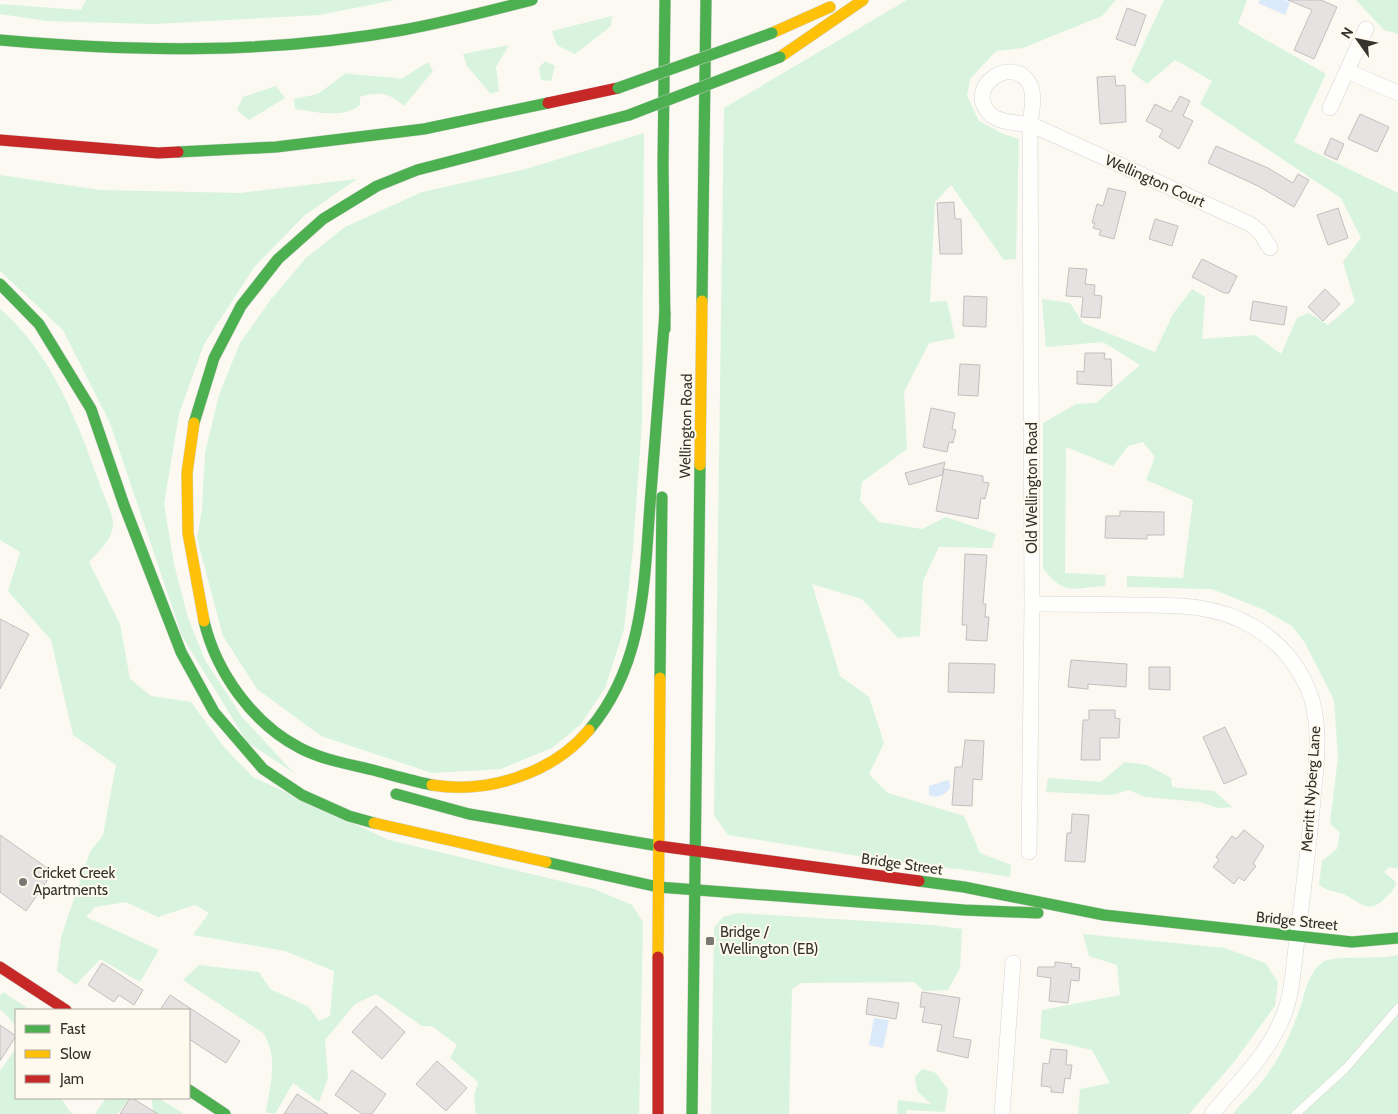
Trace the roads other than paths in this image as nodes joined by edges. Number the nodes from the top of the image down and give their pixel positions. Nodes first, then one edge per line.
1 (532, 0) edge
2 (666, 0) edge
3 (706, 0) edge
4 (847, 0) edge
5 (863, 0) edge
6 (1366, 29) dead end
7 (0, 40) edge
8 (1347, 71) junction
9 (1398, 93) edge
10 (1330, 108) dead end
11 (1030, 125) joint
12 (0, 140) edge
13 (1270, 248) dead end
14 (0, 284) edge
15 (665, 313) junction
16 (1032, 604) junction
17 (316, 756) junction
18 (365, 781) dead end
19 (381, 790) dead end
20 (659, 846) junction
21 (694, 852) junction
22 (1029, 852) dead end
23 (658, 887) junction
24 (694, 892) junction
25 (1104, 915) junction
26 (1297, 936) junction
27 (1398, 938) edge
28 (1013, 963) dead end
29 (1, 969) edge
30 (1398, 1008) edge
31 (64, 1009) edge
32 (190, 1091) edge
33 (225, 1114) edge
34 (658, 1114) edge
35 (692, 1114) edge
36 (1002, 1114) edge
37 (1212, 1114) edge
38 (1296, 1114) edge

1 - 7 main road
2 - 15 main road, Wellington Road
3 - 21 main road, Wellington Road
4 - 12 main road, bridge
5 - 17 main road, bridge
6 - 8 street
8 - 9 street
8 - 10 street
11 - 13 street, Wellington Court
11 - 16 street, Old Wellington Road
14 - 23 main road, Bridge Street
15 - 17 main road
15 - 20 main road, Wellington Road
16 - 22 street, Old Wellington Road
16 - 26 street, Merritt Nyberg Lane
17 - 18 main road
19 - 20 main road, Bridge Street
20 - 21 main road, Bridge Street
20 - 23 main road
21 - 24 main road
21 - 25 main road, Bridge Street
23 - 24 main road, Bridge Street
23 - 34 main road
24 - 25 main road, Bridge Street
24 - 35 main road
25 - 26 main road, Bridge Street
26 - 27 main road, Bridge Street
26 - 37 street, Merritt Nyberg Lane
28 - 36 street
29 - 31 main road
30 - 38 lane
32 - 33 main road

